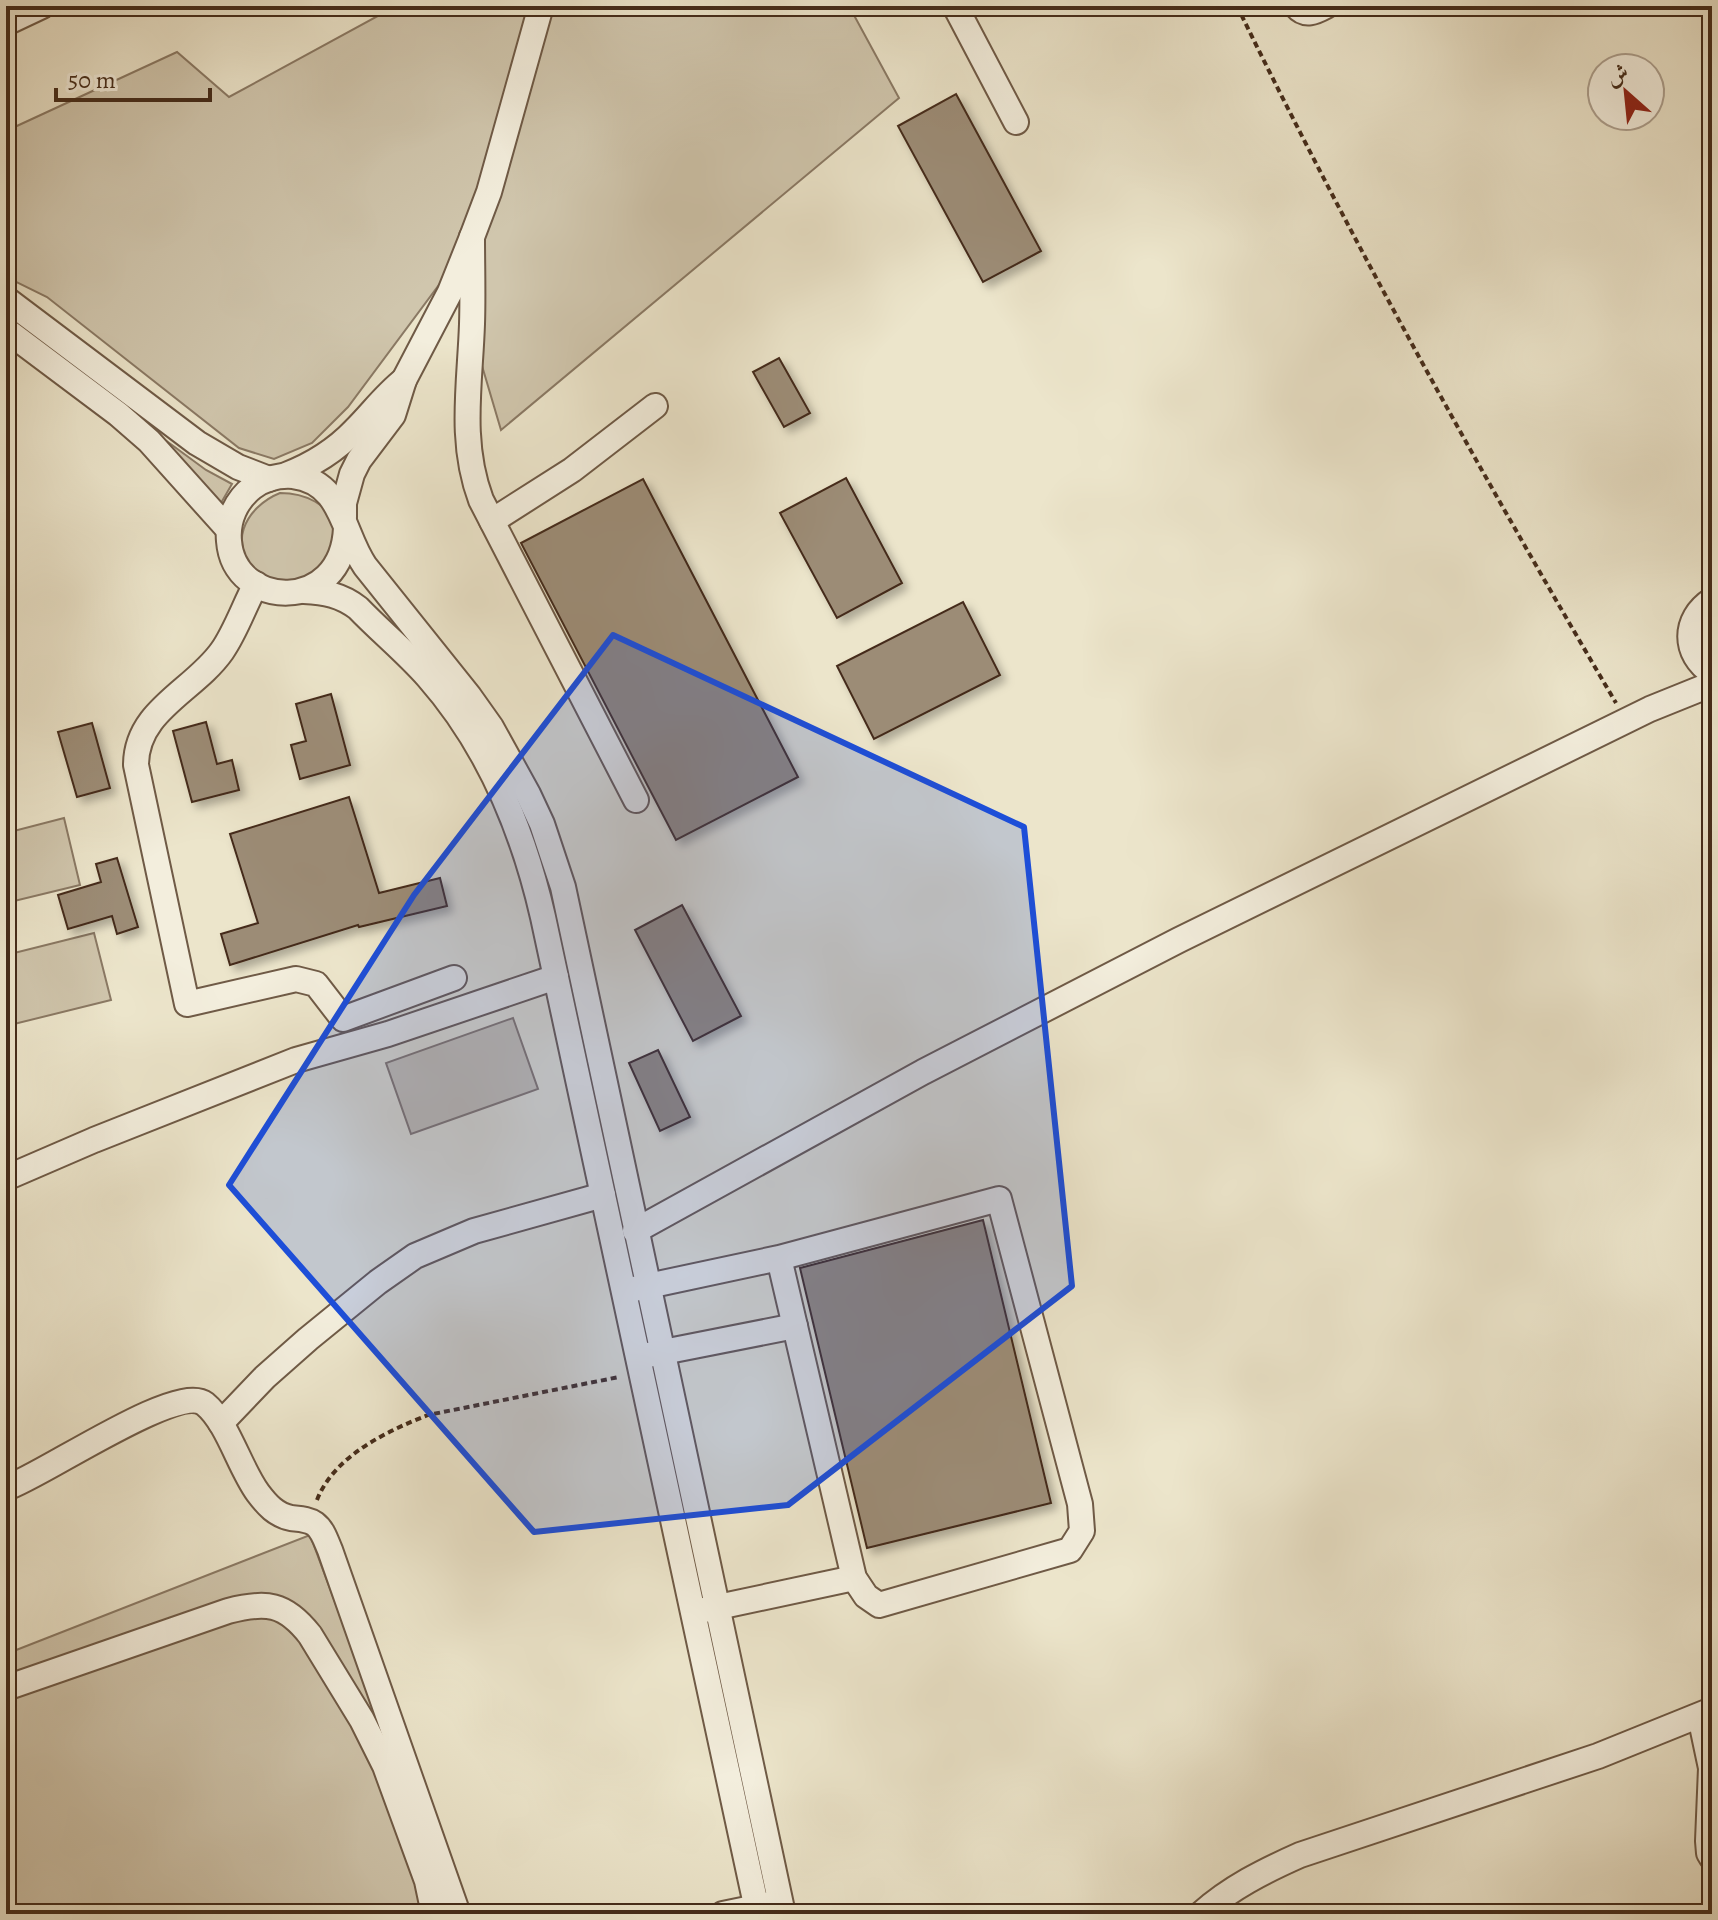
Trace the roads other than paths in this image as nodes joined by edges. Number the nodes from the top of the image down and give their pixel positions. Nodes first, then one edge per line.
1 (42, 6) edge
2 (541, 6) edge
3 (955, 6) edge
4 (1296, 6) edge
5 (1326, 6) edge
6 (6, 23) edge
7 (1016, 122) dead end
8 (472, 237) junction
9 (6, 299) edge
10 (6, 330) edge
11 (404, 380) junction
12 (655, 406) dead end
13 (277, 477) junction
14 (492, 521) junction
15 (345, 522) junction
16 (228, 529) junction
17 (256, 584) junction
18 (304, 591) junction
19 (1712, 600) edge
20 (1709, 675) edge
21 (636, 800) dead end
22 (556, 977) junction
23 (454, 978) dead end
24 (6, 1178) edge
25 (603, 1195) junction
26 (635, 1231) junction
27 (779, 1258) junction
28 (636, 1289) junction
29 (795, 1326) junction
30 (662, 1352) junction
31 (639, 1365) junction
32 (221, 1423) junction
33 (6, 1488) edge
34 (854, 1578) junction
35 (717, 1606) junction
36 (693, 1613) junction
37 (6, 1688) edge
38 (1706, 1713) edge
39 (1712, 1858) edge
40 (782, 1908) edge
41 (757, 1910) edge
42 (434, 1914) edge
43 (458, 1914) edge
44 (723, 1914) edge
45 (1201, 1914) edge

1 - 6 street
2 - 8 street
3 - 7 street
4 - 5 street
8 - 11 street
8 - 14 street
9 - 13 street
10 - 16 street
11 - 13 street
11 - 15 street
12 - 14 street
13 - 15 street
13 - 16 street
14 - 21 street
15 - 18 street
15 - 26 street
16 - 17 street
17 - 18 street
17 - 23 street
18 - 22 street
19 - 20 street
20 - 26 street
22 - 24 street
22 - 25 street
25 - 28 street
25 - 32 street
26 - 28 street
27 - 28 street
27 - 29 street
27 - 34 street
28 - 30 street
28 - 31 street
29 - 30 street
29 - 34 street
30 - 31 street
30 - 35 street
31 - 36 street
32 - 33 street
32 - 43 street
34 - 35 street
35 - 36 street
35 - 40 street
36 - 41 street
37 - 42 street
38 - 39 street
38 - 45 street
40 - 41 street
41 - 44 street

